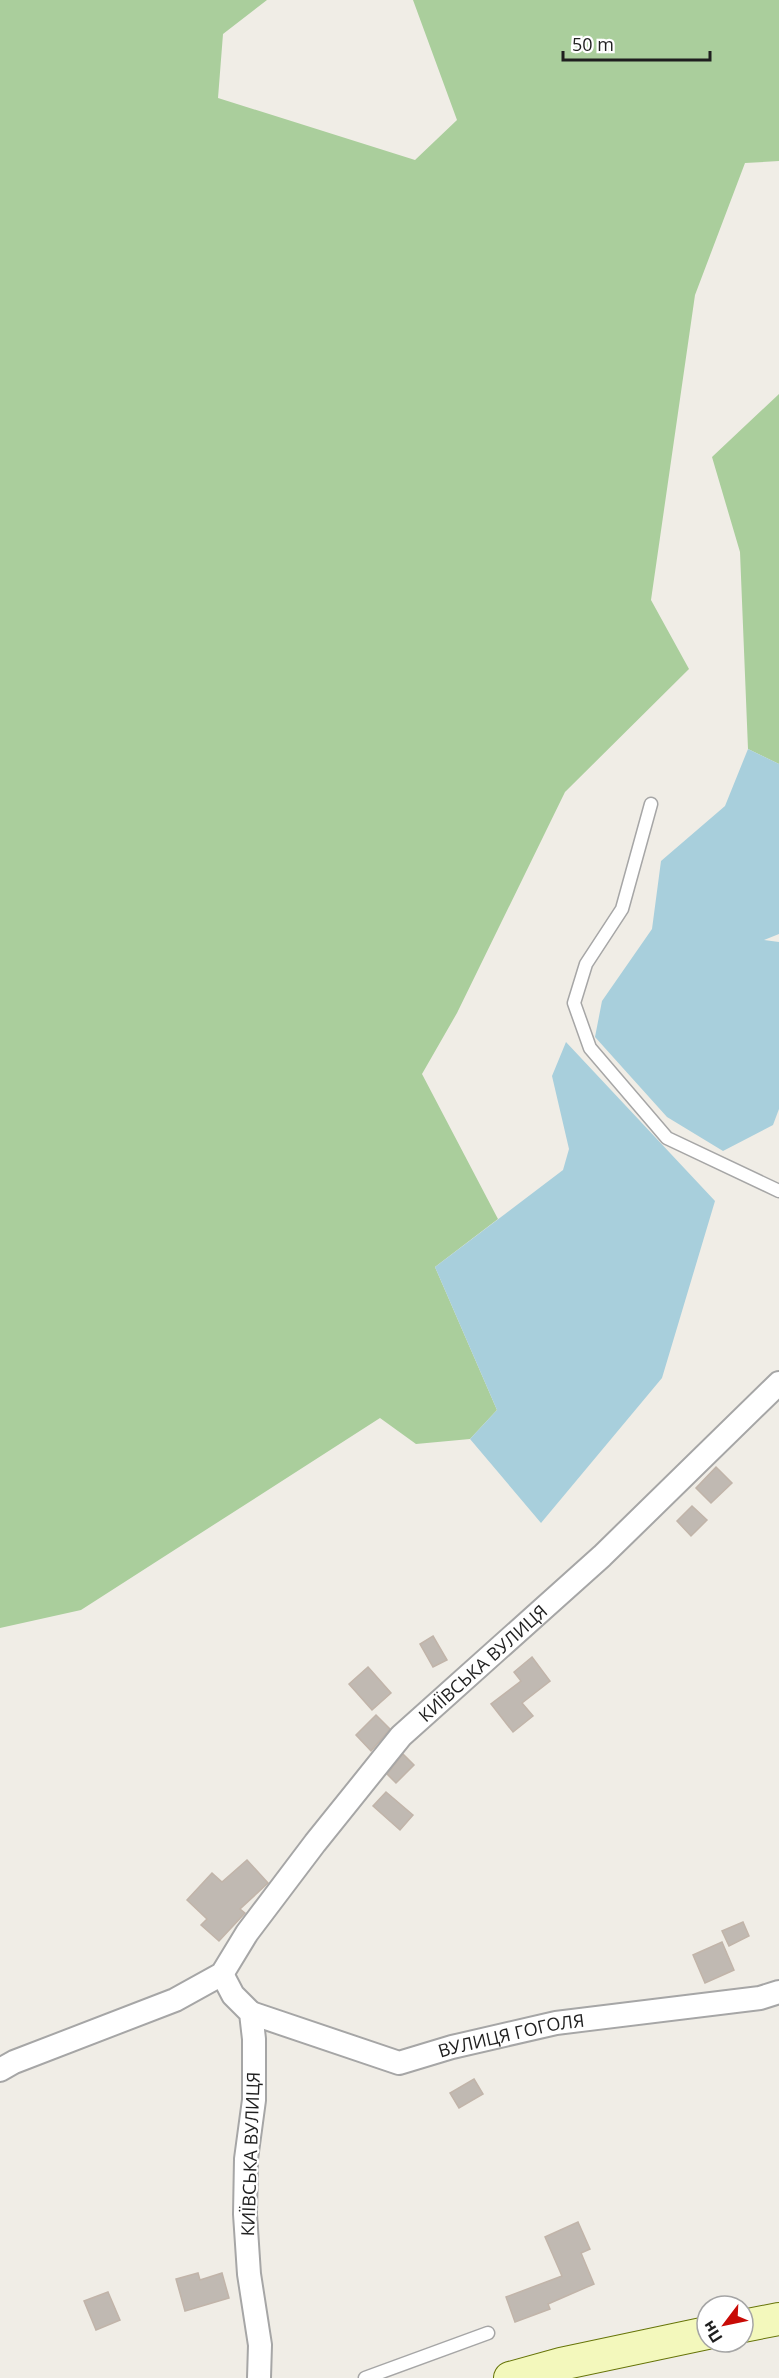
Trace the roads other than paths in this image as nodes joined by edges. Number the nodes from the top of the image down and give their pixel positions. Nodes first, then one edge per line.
1 (651, 804) dead end
2 (779, 1191) edge
3 (779, 1383) edge
4 (222, 1974) junction
5 (779, 1992) edge
6 (251, 2013) junction
7 (0, 2070) edge
8 (779, 2319) edge
9 (755, 2324) edge
10 (488, 2333) dead end
11 (695, 2336) edge
12 (259, 2378) edge
13 (364, 2378) edge
14 (510, 2378) edge

1 - 2 lane
3 - 4 street, КИЇВСЬКА ВУЛИЦЯ
4 - 6 street
4 - 7 street, КИЇВСЬКА ВУЛИЦЯ
5 - 6 street, ВУЛИЦЯ ГОГОЛЯ
6 - 12 street, КИЇВСЬКА ВУЛИЦЯ
8 - 9 street
10 - 13 lane
11 - 14 street

